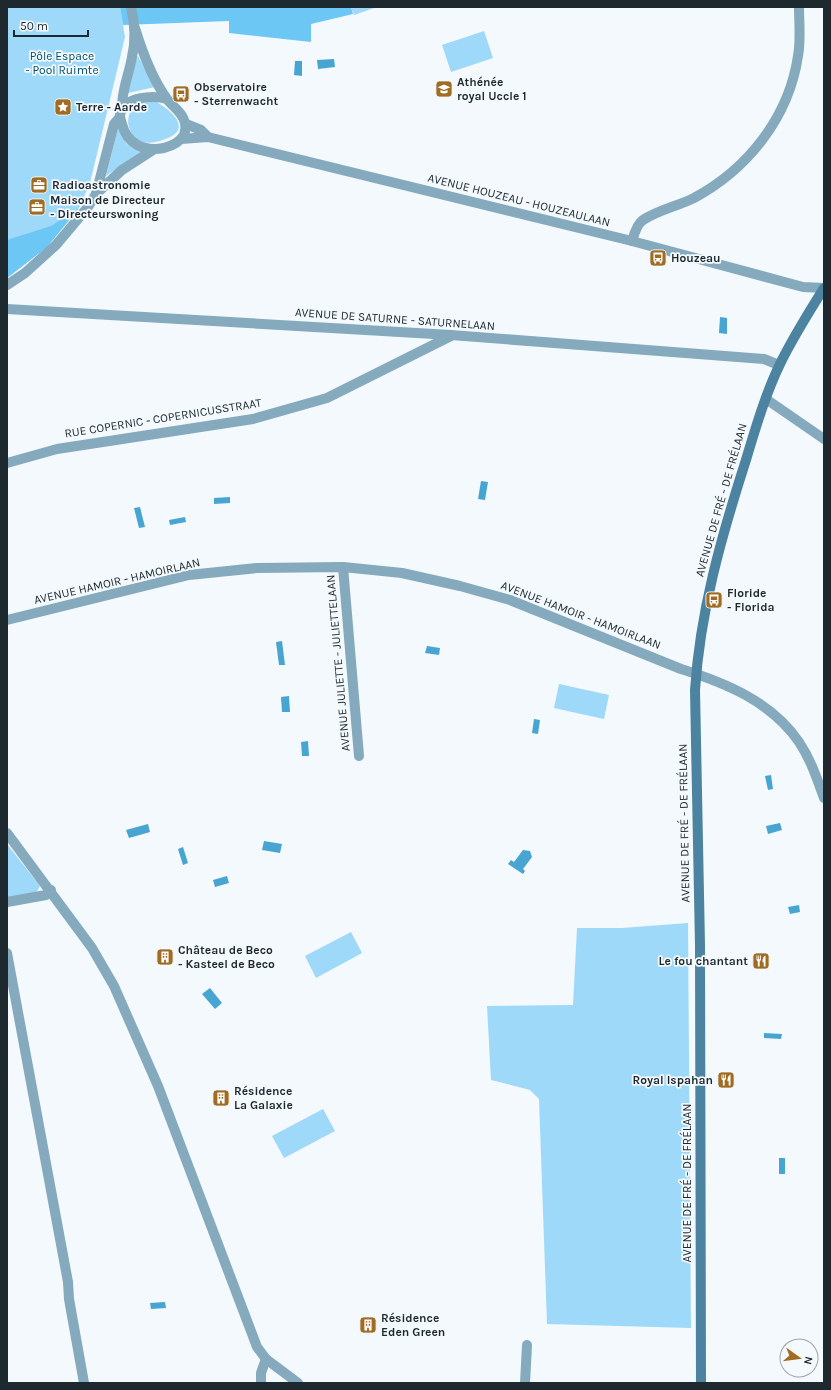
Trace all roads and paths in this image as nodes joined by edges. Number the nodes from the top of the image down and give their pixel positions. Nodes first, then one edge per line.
1 (132, 7) edge
2 (799, 7) edge
3 (135, 28) junction
4 (167, 99) junction
5 (121, 113) junction
6 (186, 124) junction
7 (208, 137) junction
8 (181, 139) junction
9 (153, 150) junction
10 (96, 194) junction
11 (632, 241) junction
12 (7, 286) edge
13 (824, 288) edge
14 (7, 309) edge
15 (451, 336) junction
16 (779, 365) junction
17 (766, 399) junction
18 (824, 439) edge
19 (7, 463) edge
20 (343, 567) junction
21 (7, 620) edge
22 (696, 674) junction
23 (359, 756) dead end
24 (824, 798) edge
25 (8, 837) edge
26 (51, 890) junction
27 (7, 902) edge
28 (7, 953) edge
29 (526, 1345) dead end
30 (266, 1359) junction
31 (84, 1383) edge
32 (261, 1383) edge
33 (298, 1383) edge
34 (525, 1383) edge
35 (701, 1383) edge

1 - 3 street
2 - 11 street
3 - 4 street
3 - 5 street
4 - 5 street
4 - 6 street
5 - 9 street
5 - 10 street
6 - 7 street, AVENUE HOUZEAU - HOUZEAULAAN
6 - 8 street
7 - 8 street, AVENUE HOUZEAU - HOUZEAULAAN
7 - 11 street, AVENUE HOUZEAU - HOUZEAULAAN
8 - 9 street
9 - 10 street
10 - 12 street
11 - 13 street, AVENUE HOUZEAU - HOUZEAULAAN
13 - 16 main road, AVENUE DE FRÉ - DE FRÉLAAN
14 - 15 street, AVENUE DE SATURNE - SATURNELAAN
15 - 16 street, AVENUE DE SATURNE - SATURNELAAN
15 - 19 street, RUE COPERNIC - COPERNICUSSTRAAT
16 - 17 main road, AVENUE DE FRÉ - DE FRÉLAAN
17 - 18 street
17 - 22 main road, AVENUE DE FRÉ - DE FRÉLAAN
20 - 21 street, AVENUE HAMOIR - HAMOIRLAAN
20 - 22 street, AVENUE HAMOIR - HAMOIRLAAN
20 - 23 street, AVENUE JULIETTE - JULIETTELAAN
22 - 24 street, AVENUE HAMOIR - HAMOIRLAAN
22 - 35 main road, AVENUE DE FRÉ - DE FRÉLAAN
25 - 26 street
26 - 27 street
26 - 30 street
28 - 31 street
29 - 34 street
30 - 32 street
30 - 33 street

